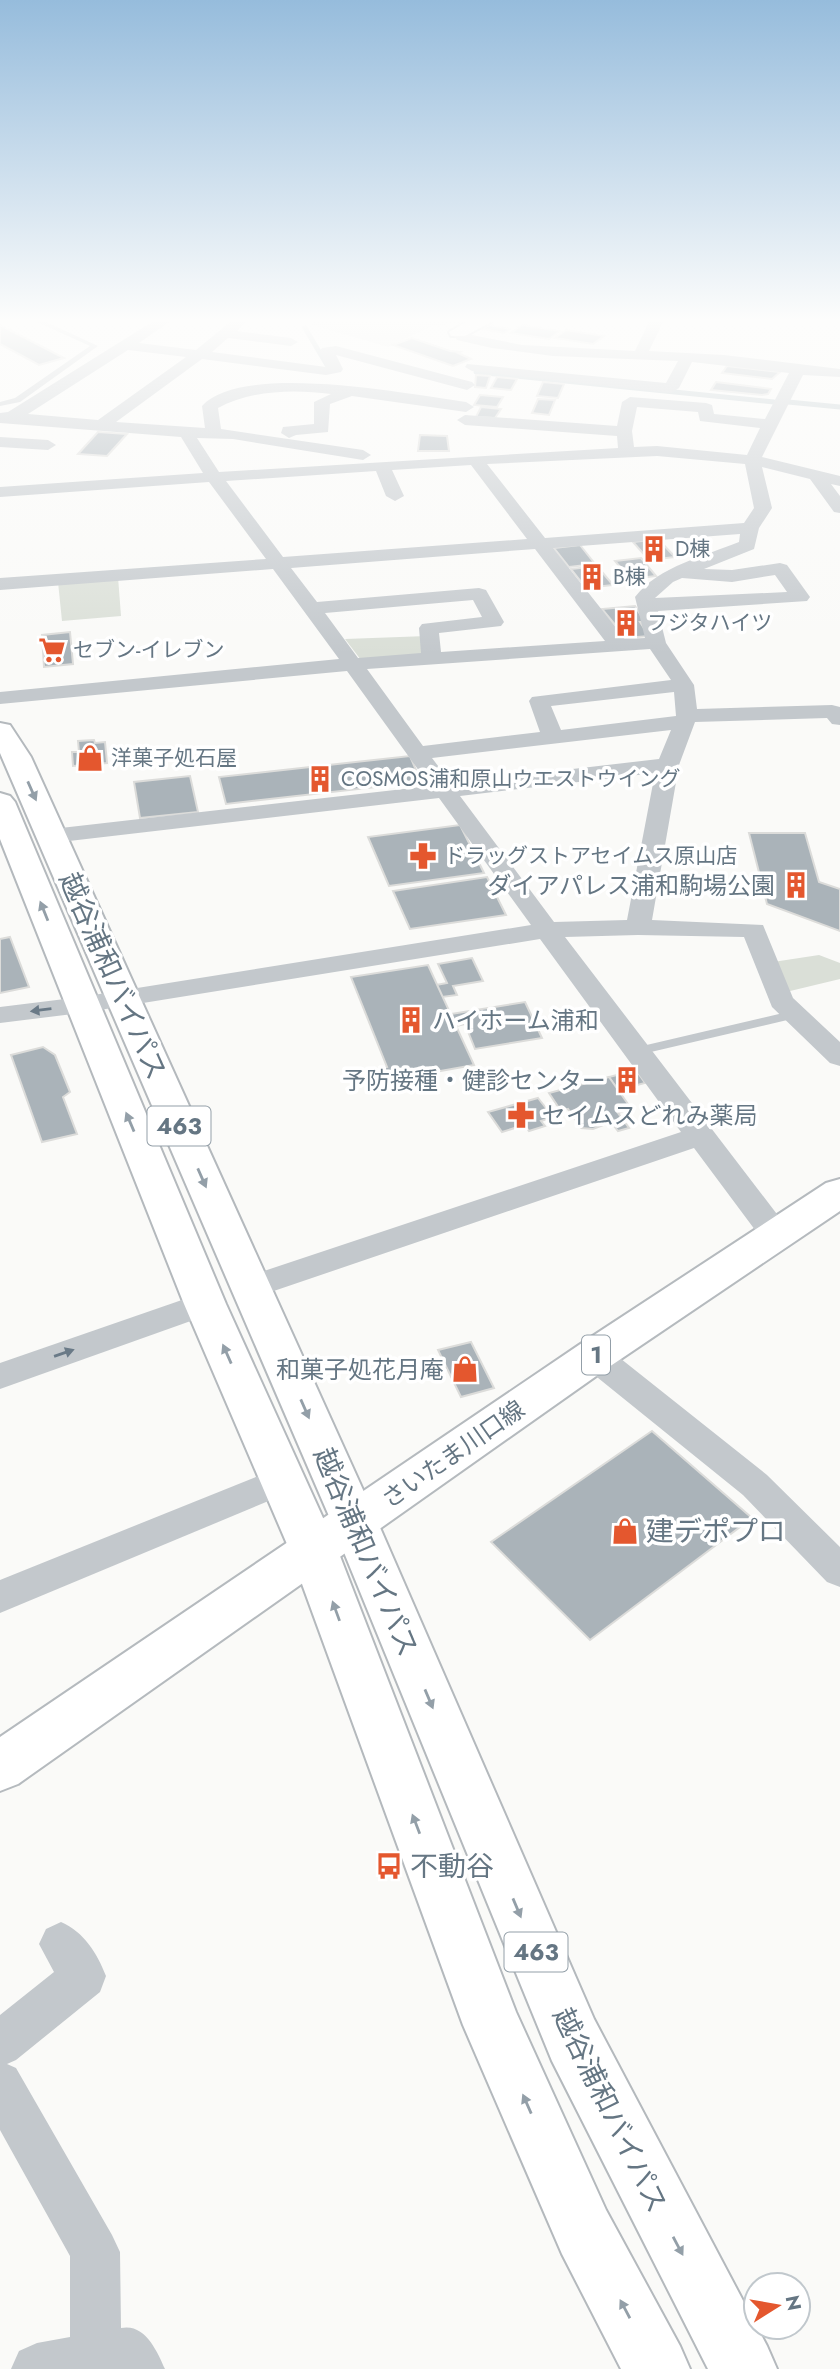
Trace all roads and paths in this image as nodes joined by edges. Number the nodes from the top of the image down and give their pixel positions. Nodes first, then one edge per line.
1 (181, 433) edge
2 (186, 433) junction
3 (213, 433) joint
4 (289, 433) edge
5 (467, 433) edge
6 (624, 433) edge
7 (766, 433) edge
8 (0, 442) edge
9 (289, 444) junction
10 (48, 445) dead end
11 (627, 453) junction
12 (752, 460) junction
13 (469, 462) junction
14 (416, 463) junction
15 (382, 466) junction
16 (816, 475) junction
17 (214, 477) junction
18 (840, 481) edge
19 (0, 492) edge
20 (395, 496) dead end
21 (840, 508) edge
22 (750, 528) junction
23 (541, 544) junction
24 (280, 564) junction
25 (681, 572) junction
26 (0, 584) edge
27 (647, 606) junction
28 (312, 608) junction
29 (656, 643) junction
30 (619, 645) junction
31 (432, 658) junction
32 (352, 664) junction
33 (684, 684) junction
34 (0, 698) edge
35 (837, 711) edge
36 (685, 719) junction
37 (0, 731) edge
38 (553, 737) junction
39 (416, 752) junction
40 (668, 765) junction
41 (443, 790) junction
42 (1, 807) edge
43 (52, 836) junction
44 (638, 927) junction
45 (548, 930) junction
46 (123, 998) junction
47 (81, 1005) junction
48 (796, 1014) junction
49 (0, 1015) edge
50 (638, 1051) junction
51 (840, 1057) edge
52 (699, 1136) junction
53 (840, 1192) edge
54 (775, 1234) junction
55 (251, 1287) junction
56 (205, 1304) junction
57 (594, 1356) junction
58 (0, 1376) edge
59 (283, 1480) junction
60 (334, 1537) junction
61 (840, 1571) edge
62 (0, 1597) edge
63 (0, 1768) edge
64 (61, 1944) dead end
65 (0, 2044) edge
66 (0, 2084) edge
67 (117, 2364) edge
68 (37, 2369) edge
69 (657, 2369) edge
70 (744, 2369) edge

1 - 2 street
2 - 3 street
2 - 17 street
3 - 9 street
4 - 9 street
5 - 13 street
6 - 11 street
7 - 12 street
8 - 10 street
9 - 14 street
11 - 12 street
11 - 13 street
12 - 16 street
12 - 22 street
13 - 14 street
13 - 23 street
14 - 15 street
15 - 17 street
15 - 20 street
16 - 18 street
16 - 21 street
17 - 19 street
17 - 24 street
22 - 23 street
22 - 25 street
23 - 24 street
23 - 30 street
24 - 26 street
24 - 28 street
25 - 27 street
25 - 27 street
27 - 29 street
28 - 31 street
28 - 32 street
29 - 30 street
29 - 33 street
30 - 31 street
31 - 32 street
32 - 34 street
32 - 39 street
33 - 36 street
33 - 38 street
35 - 36 street
36 - 38 street
36 - 40 street
37 -> 43 main road, 越谷浦和バイパス / 463
38 - 39 street
39 - 41 street
40 - 41 street
40 - 44 street
41 - 43 street
41 - 45 street
47 -> 42 main road, 越谷浦和バイパス / 463
43 - 46 main road, 越谷浦和バイパス / 463
44 - 45 street
44 - 48 street
45 - 46 street
45 - 50 street
46 - 47 street
46 -> 55 main road, 越谷浦和バイパス / 463
47 -> 49 street
56 -> 47 main road, 越谷浦和バイパス / 463
48 - 50 lane
48 - 51 street
50 - 52 street
52 - 54 street
52 - 55 street
53 - 54 main road, さいたま川口線 / 1
54 - 57 main road, さいたま川口線 / 1
55 -> 60 main road, 越谷浦和バイパス / 463
58 -> 56 street
59 -> 56 main road, 越谷浦和バイパス / 463
57 - 60 main road, さいたま川口線 / 1
57 - 61 street
59 - 60 main road, 越谷浦和バイパス / 463
59 - 62 street
60 - 63 main road, さいたま川口線 / 1
69 -> 60 main road, 越谷浦和バイパス / 463
60 -> 70 main road, 越谷浦和バイパス / 463
64 - 65 street
66 - 67 street
67 - 68 street

